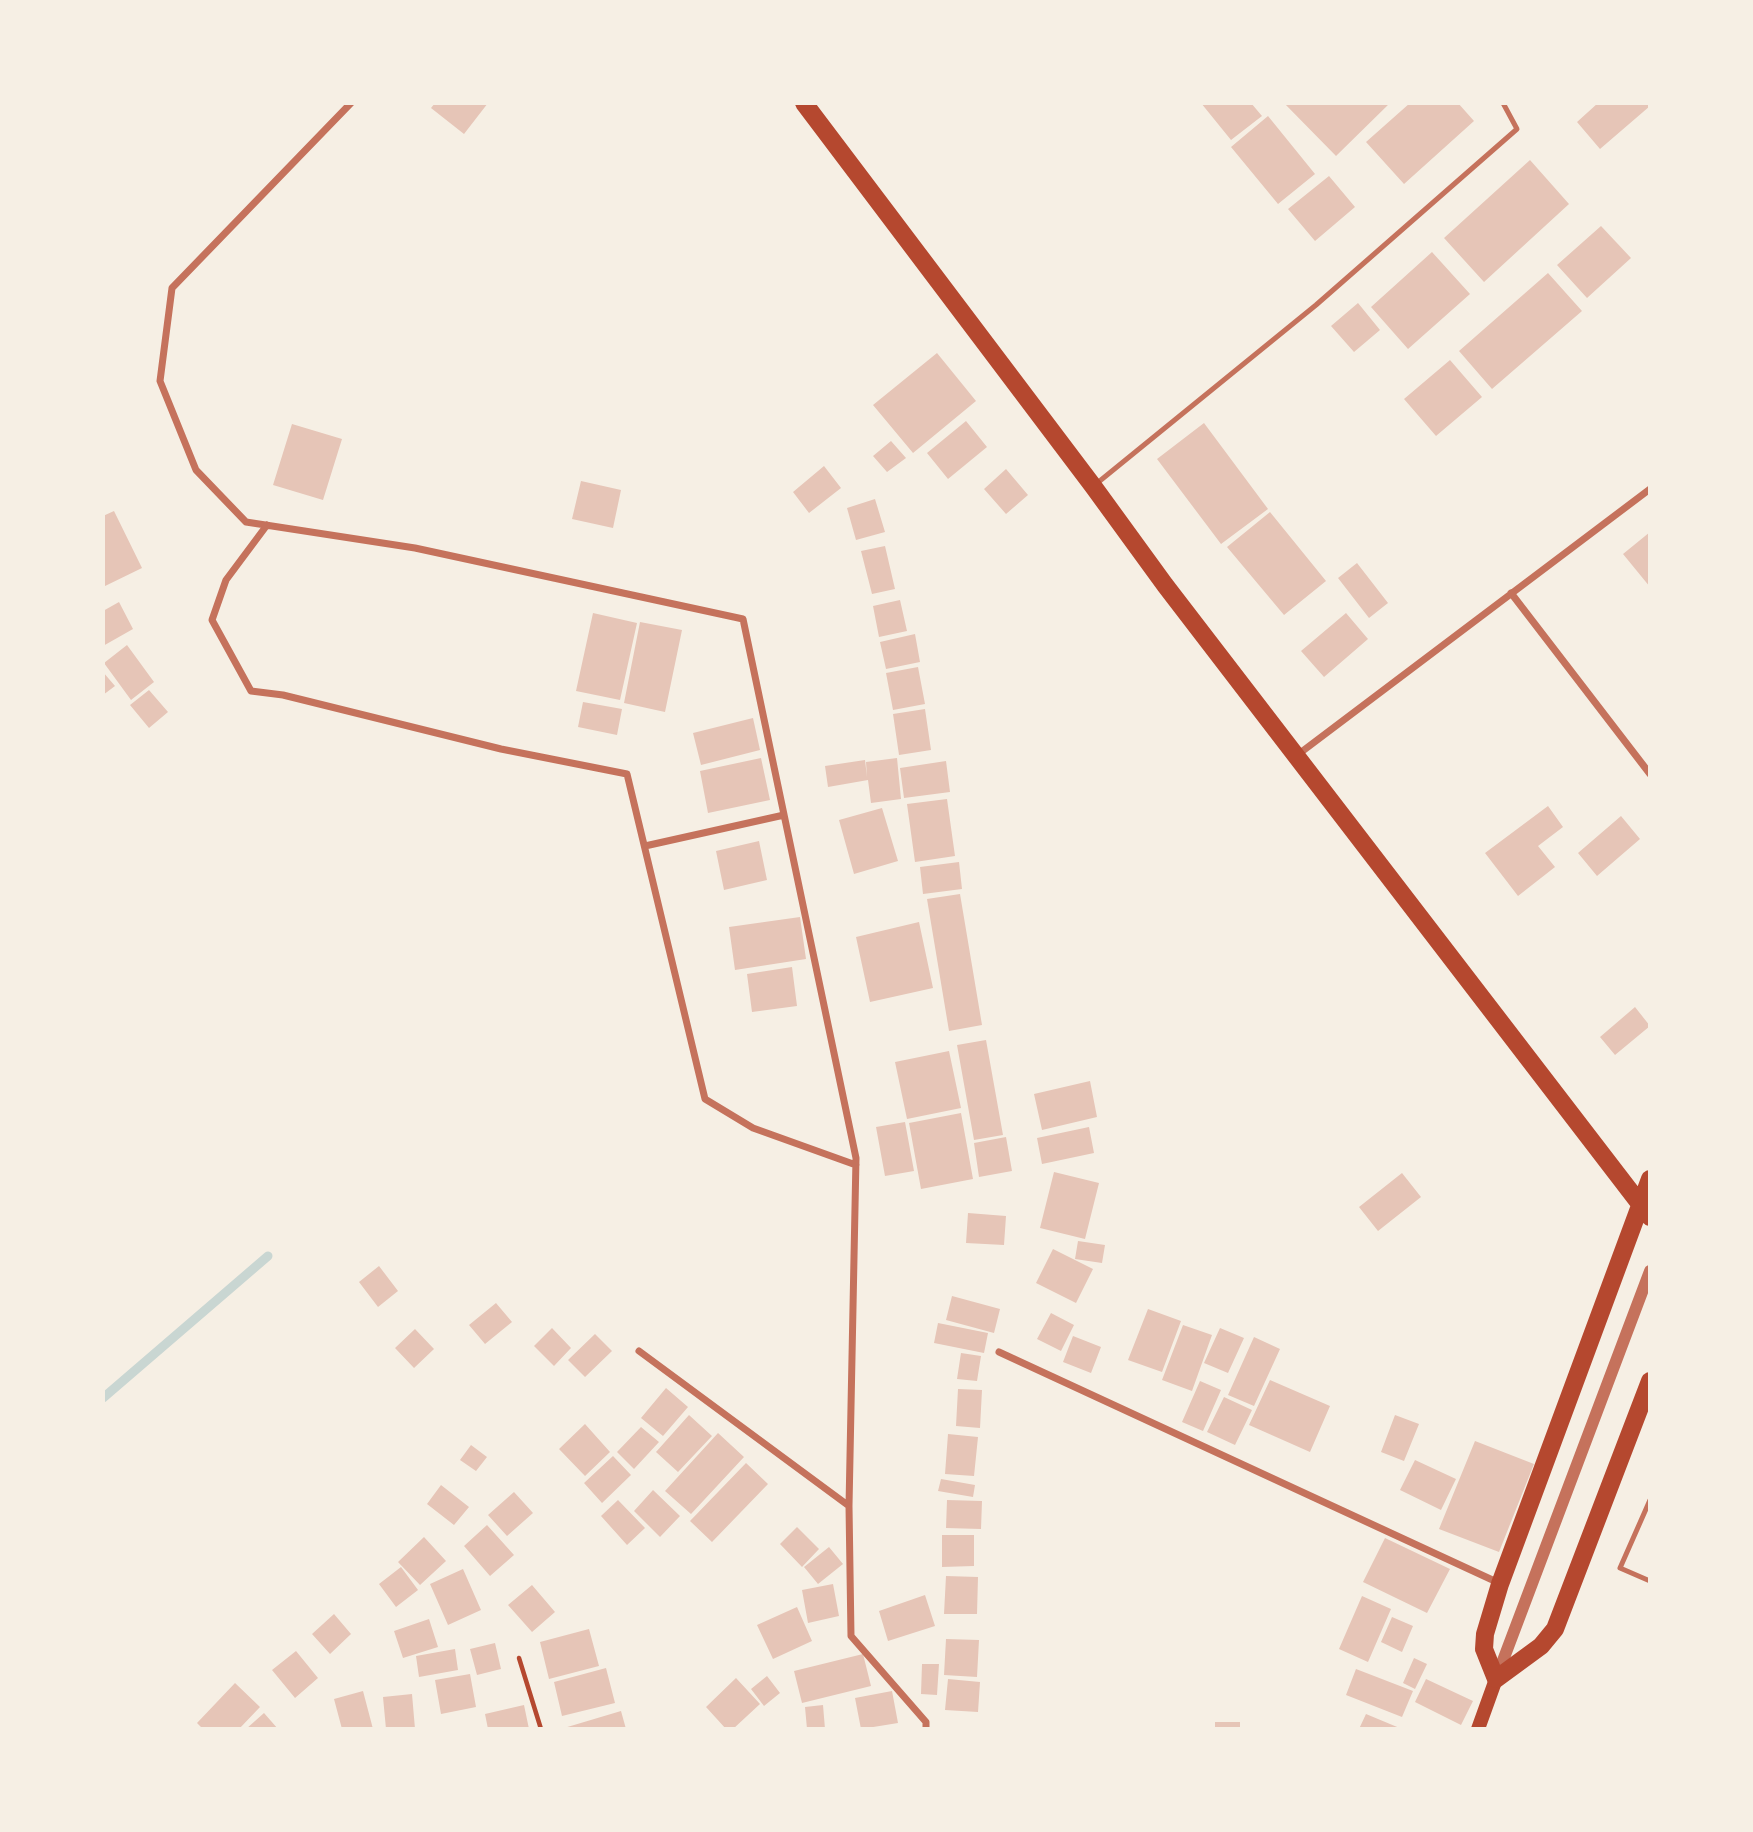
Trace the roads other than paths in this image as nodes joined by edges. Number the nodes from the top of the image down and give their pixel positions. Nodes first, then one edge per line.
1 (351, 103) edge
2 (804, 103) edge
3 (1503, 103) edge
4 (1093, 486) junction
5 (1650, 489) edge
6 (267, 525) junction
7 (1511, 593) junction
8 (1296, 756) junction
9 (1650, 774) edge
10 (784, 815) junction
11 (645, 846) junction
12 (856, 1165) junction
13 (1650, 1180) edge
14 (1645, 1212) edge
15 (1650, 1271) edge
16 (639, 1351) dead end
17 (999, 1352) dead end
18 (1650, 1381) edge
19 (1650, 1500) edge
20 (849, 1506) junction
21 (1650, 1581) edge
22 (1500, 1584) junction
23 (1496, 1679) junction
24 (926, 1729) edge
25 (1478, 1729) edge

1 - 6 street
2 - 4 main road
3 - 4 lane
4 - 8 main road
5 - 7 street
6 - 10 street
6 - 11 street
7 - 8 street
7 - 9 street
8 - 14 main road
10 - 11 street
10 - 12 street
11 - 12 street
12 - 20 street
13 - 14 main road
14 - 22 main road
15 - 23 street
16 - 20 street
17 - 22 street
18 - 23 main road
19 - 21 lane
20 - 24 street
22 - 23 main road
23 - 25 main road

